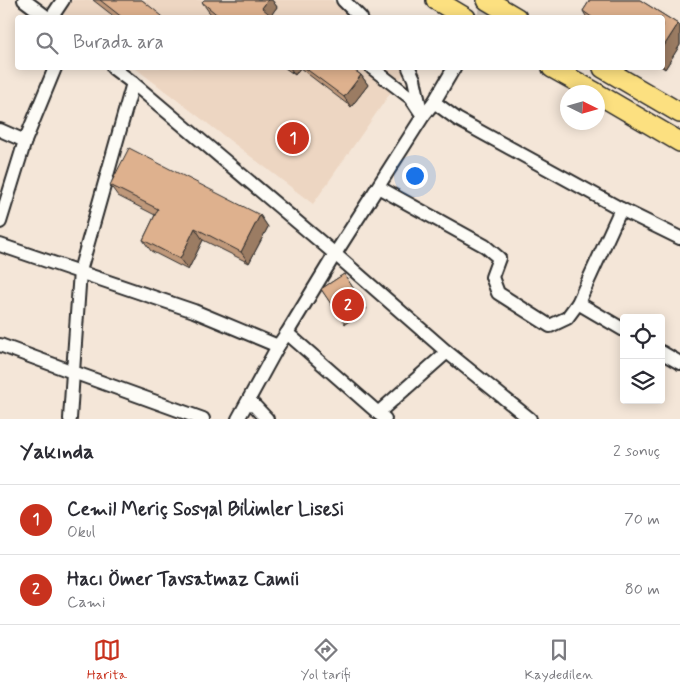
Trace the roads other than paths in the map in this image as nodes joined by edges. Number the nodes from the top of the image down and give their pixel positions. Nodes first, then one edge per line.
1 (24, 0) edge
2 (63, 0) edge
3 (344, 0) edge
4 (436, 0) edge
5 (487, 0) edge
6 (45, 15) edge
7 (51, 15) edge
8 (358, 15) edge
9 (461, 15) edge
10 (512, 15) edge
11 (54, 70) edge
12 (116, 70) edge
13 (375, 70) edge
14 (410, 70) edge
15 (453, 70) edge
16 (556, 70) edge
17 (606, 70) edge
18 (133, 83) junction
19 (582, 85) edge
20 (605, 98) edge
21 (434, 102) junction
22 (680, 113) edge
23 (422, 116) junction
24 (0, 130) edge
25 (26, 141) junction
26 (680, 142) edge
27 (378, 187) junction
28 (621, 209) junction
29 (0, 222) edge
30 (680, 238) edge
31 (0, 245) edge
32 (335, 254) junction
33 (80, 271) junction
34 (578, 303) junction
35 (620, 328) edge
36 (287, 333) junction
37 (0, 344) edge
38 (278, 346) junction
39 (447, 352) junction
40 (665, 354) edge
41 (680, 363) edge
42 (73, 372) junction
43 (249, 400) junction
44 (382, 416) edge
45 (524, 417) edge
46 (70, 419) edge
47 (203, 419) edge
48 (238, 419) edge
49 (267, 419) edge

1 - 6 street
2 - 7 street
3 - 8 street
4 - 9 highway
5 - 10 highway
11 - 25 street
12 - 18 street
13 - 23 street
14 - 23 street
15 - 21 street
16 - 19 highway
17 - 22 highway
18 - 32 street
18 - 33 street
20 - 26 highway
21 - 23 street
21 - 28 street
23 - 27 street
24 - 25 street
25 - 29 street
27 - 32 street
27 - 34 street
28 - 30 street
28 - 34 street
31 - 33 street
32 - 36 street
32 - 39 street
33 - 38 street
33 - 42 street
34 - 35 street
36 - 38 street
36 - 44 street
37 - 42 street
38 - 43 street
39 - 44 street
39 - 45 street
40 - 41 street
42 - 46 street
42 - 47 street
43 - 48 street
43 - 49 street

